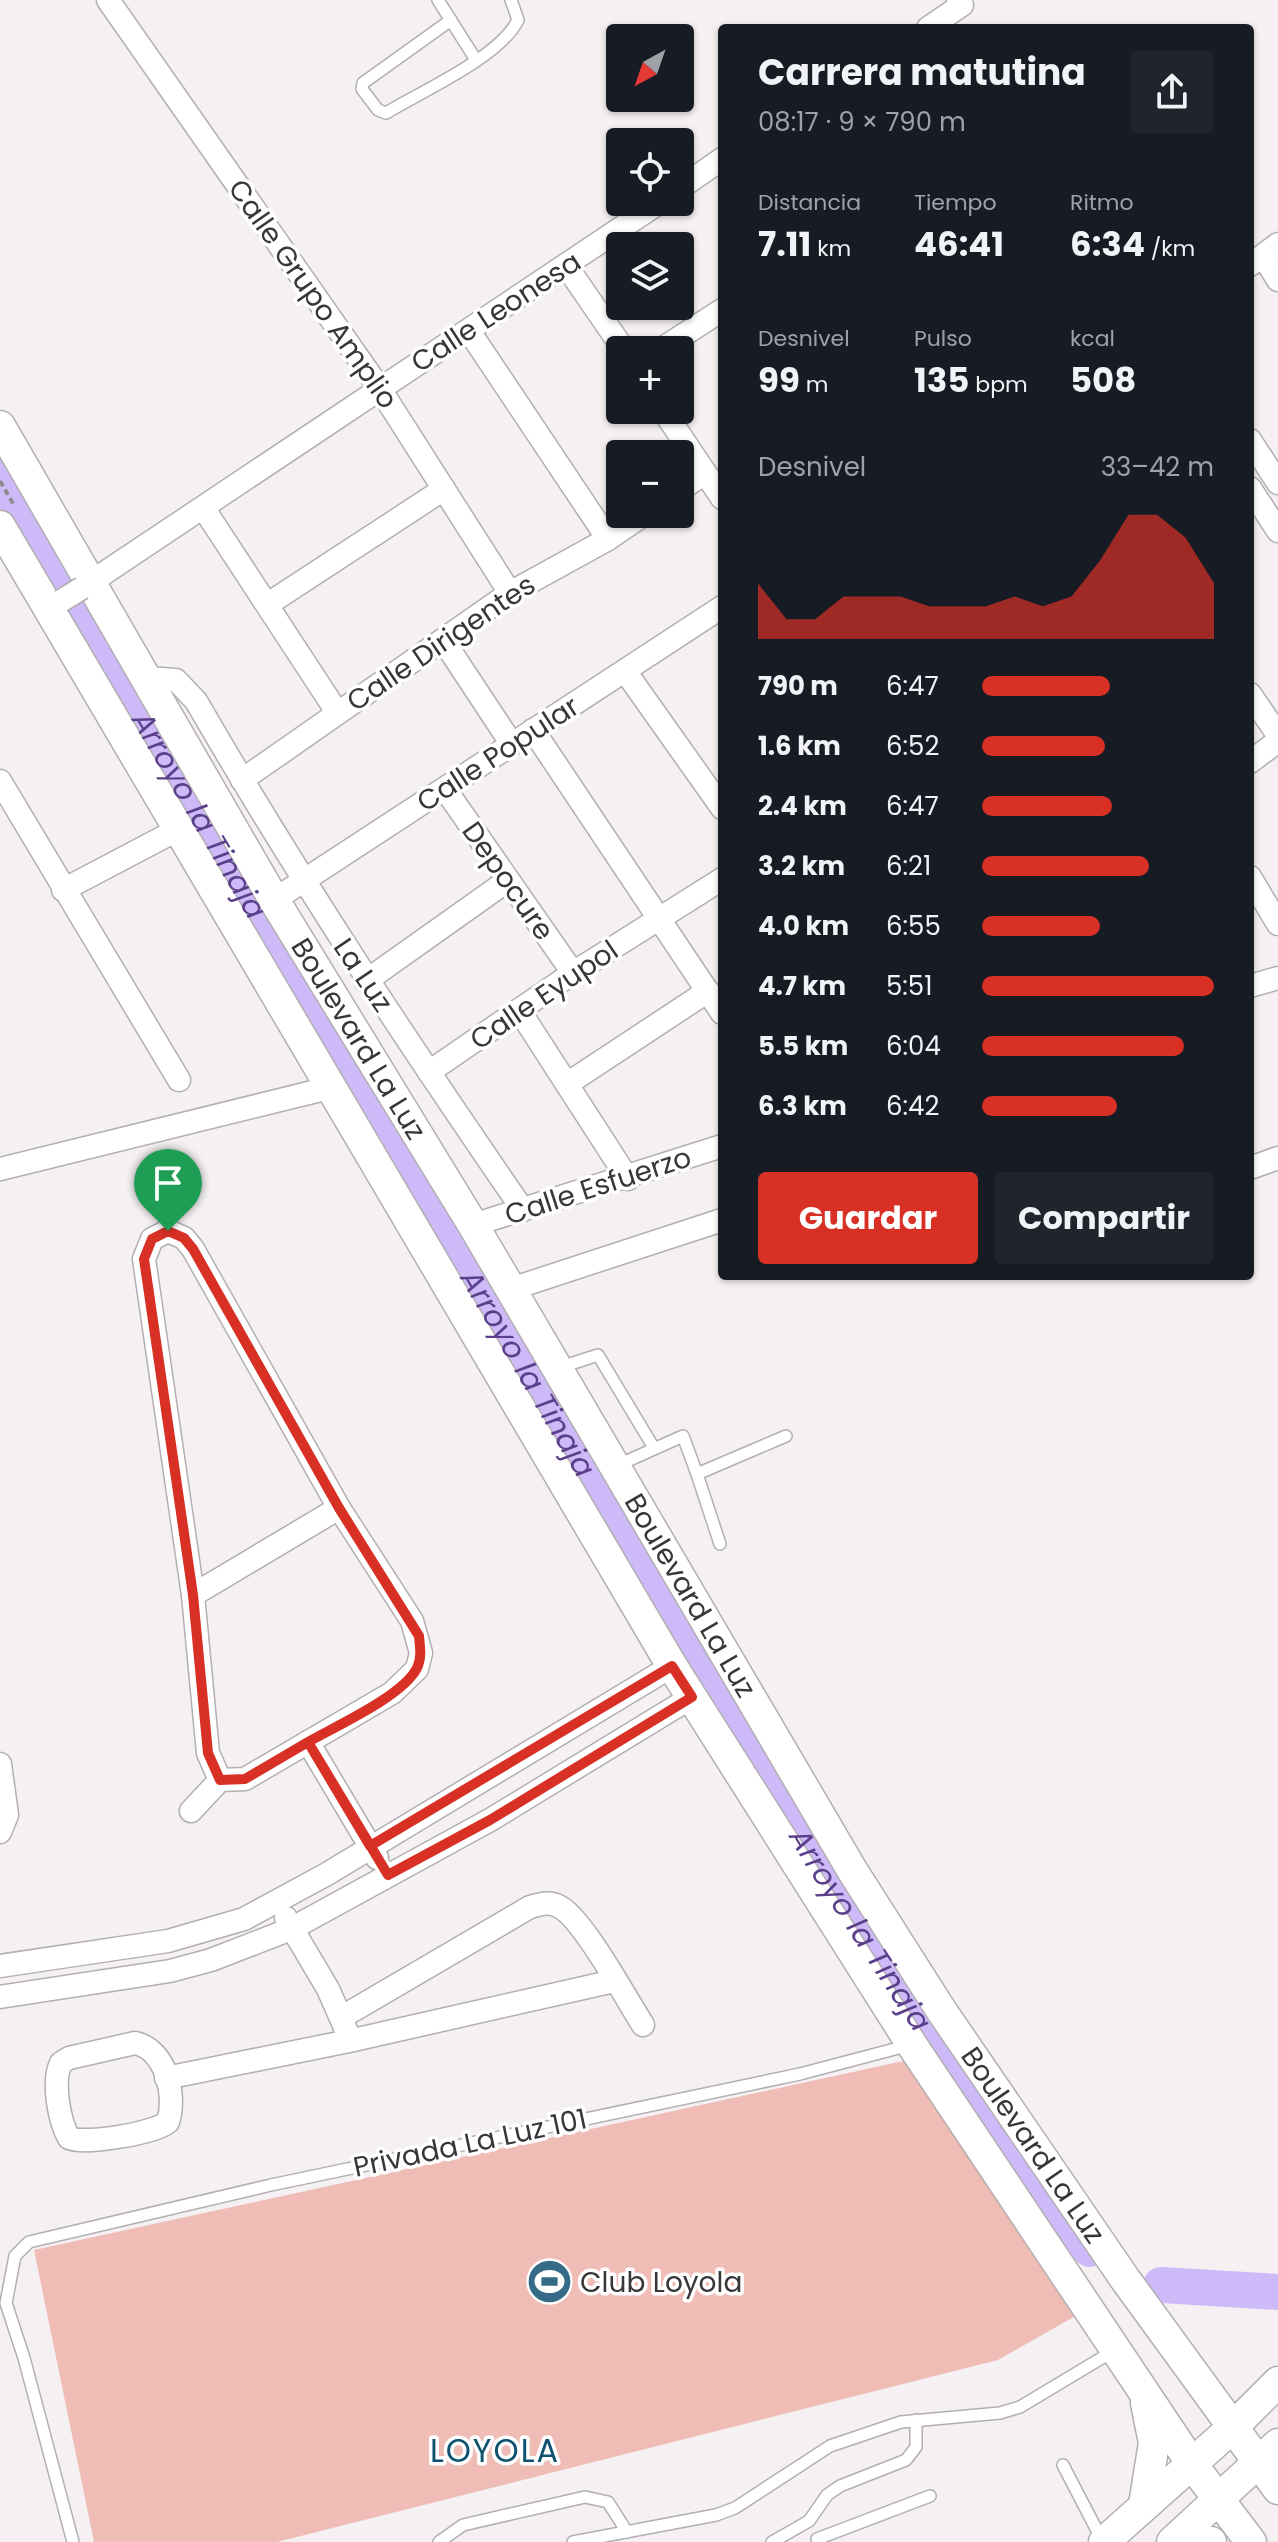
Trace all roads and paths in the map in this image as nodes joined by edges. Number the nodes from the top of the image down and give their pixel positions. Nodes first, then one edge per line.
1 (108, 0) edge
2 (438, 0) edge
3 (511, 0) edge
4 (451, 20) junction
5 (476, 60) junction
6 (718, 162) edge
7 (694, 178) edge
8 (640, 216) edge
9 (1264, 255) edge
10 (567, 267) junction
11 (1278, 280) edge
12 (718, 313) edge
13 (469, 331) junction
14 (614, 336) edge
15 (682, 336) edge
16 (380, 389) junction
17 (672, 424) edge
18 (0, 426) edge
19 (1254, 446) edge
20 (705, 473) junction
21 (694, 480) edge
22 (1278, 483) edge
23 (444, 489) junction
24 (718, 492) edge
25 (1254, 495) edge
26 (204, 509) junction
27 (0, 526) edge
28 (624, 528) edge
29 (1278, 531) edge
30 (608, 539) junction
31 (87, 585) junction
32 (510, 593) junction
33 (56, 604) junction
34 (268, 604) junction
35 (718, 610) edge
36 (443, 640) junction
37 (625, 671) junction
38 (147, 678) junction
39 (1254, 700) edge
40 (337, 712) junction
41 (533, 730) junction
42 (1278, 738) edge
43 (511, 743) junction
44 (1254, 759) edge
45 (242, 780) junction
46 (0, 781) edge
47 (445, 789) junction
48 (718, 802) edge
49 (177, 830) junction
50 (507, 881) junction
51 (303, 882) junction
52 (718, 882) edge
53 (1254, 884) edge
54 (63, 890) junction
55 (274, 900) junction
56 (659, 920) junction
57 (1278, 924) edge
58 (573, 973) junction
59 (1278, 978) edge
60 (366, 981) junction
61 (1254, 985) edge
62 (708, 991) junction
63 (718, 1007) edge
64 (519, 1010) junction
65 (429, 1072) junction
66 (179, 1080) dead end
67 (567, 1084) junction
68 (329, 1088) junction
69 (718, 1147) edge
70 (1278, 1158) edge
71 (1254, 1167) edge
72 (0, 1169) edge
73 (628, 1179) junction
74 (523, 1210) junction
75 (718, 1221) edge
76 (473, 1225) junction
77 (511, 1289) junction
78 (557, 1368) junction
79 (786, 1436) dead end
80 (654, 1448) junction
81 (615, 1466) junction
82 (697, 1474) junction
83 (339, 1508) junction
84 (720, 1544) dead end
85 (193, 1595) junction
86 (672, 1666) junction
87 (692, 1697) junction
88 (308, 1742) junction
89 (0, 1764) edge
90 (220, 1780) junction
91 (191, 1811) dead end
92 (0, 1832) edge
93 (370, 1846) junction
94 (388, 1875) junction
95 (278, 1903) junction
96 (291, 1929) junction
97 (0, 1966) edge
98 (614, 1981) junction
99 (0, 1997) edge
100 (342, 2017) junction
101 (643, 2025) dead end
102 (349, 2041) junction
103 (912, 2045) junction
104 (166, 2078) junction
105 (3, 2304) edge
106 (1116, 2350) junction
107 (1278, 2382) edge
108 (1138, 2383) junction
109 (916, 2420) junction
110 (1232, 2428) junction
111 (1268, 2453) edge
112 (1191, 2462) junction
113 (1063, 2465) dead end
114 (1278, 2489) edge
115 (930, 2496) dead end
116 (1218, 2498) junction
117 (1144, 2505) junction
118 (809, 2521) junction
119 (627, 2532) junction
120 (818, 2540) edge
121 (73, 2542) edge
122 (439, 2542) edge
123 (573, 2542) edge
124 (772, 2542) edge
125 (1103, 2542) edge
126 (1172, 2542) edge
127 (1251, 2542) edge

1 - 16 street, Calle Grupo Amplio
2 - 4 lane
3 - 5 lane
4 - 5 lane
4 - 5 lane
6 - 7 street
8 - 10 street, Calle Leonesa
9 - 11 street
10 - 13 street, Calle Leonesa
10 - 14 street
12 - 15 street
13 - 16 street, Calle Leonesa
13 - 30 street
16 - 23 street, Calle Grupo Amplio
16 - 26 street, Calle Leonesa
17 - 20 street
18 - 31 main road, Boulevard La Luz
19 - 22 street
20 - 21 street
20 - 24 street
23 - 32 street, Calle Grupo Amplio
23 - 34 street
25 - 29 street
26 - 31 street, Calle Leonesa
26 - 34 street
27 - 33 main road, Boulevard La Luz
28 - 30 street, Calle Dirigentes
30 - 32 street, Calle Dirigentes
31 - 33 street, Calle Leonesa, bridge
31 - 38 main road, Boulevard La Luz
32 - 36 street, Calle Dirigentes
33 - 49 main road, Boulevard La Luz
34 - 40 street
35 - 37 street, Calle Popular
36 - 40 street, Calle Dirigentes
36 - 43 street
37 - 41 street, Calle Popular
37 - 48 street
38 - 45 street, La Luz
38 - 55 main road, Boulevard La Luz
39 - 42 street
40 - 45 street, Calle Dirigentes
41 - 43 street, Calle Popular
41 - 56 street
42 - 44 street
43 - 47 street, Calle Popular
45 - 51 street, La Luz
46 - 54 street
47 - 50 street, Depocure
47 - 51 street, Calle Popular
49 - 54 street
49 - 68 main road, Boulevard La Luz
50 - 58 street, Depocure
50 - 60 street
51 - 55 street, Calle Popular
51 - 60 street, La Luz
52 - 56 street, Calle Eyupol
53 - 57 street
54 - 66 street
55 - 76 main road, Boulevard La Luz
56 - 58 street, Calle Eyupol
56 - 62 street
58 - 64 street, Calle Eyupol
59 - 61 street
60 - 65 street, La Luz
62 - 63 street
62 - 67 street
64 - 65 street, Calle Eyupol
64 - 67 street
65 - 74 street, La Luz
67 - 73 street
68 - 72 street
68 - 86 main road, Boulevard La Luz
69 - 73 street, Calle Esfuerzo
70 - 71 street
73 - 74 street, Calle Esfuerzo
74 - 76 street, Calle Esfuerzo
75 - 77 street
76 - 77 main road, Boulevard La Luz
77 - 78 main road, Boulevard La Luz
78 - 80 lane
78 - 81 main road, Boulevard La Luz
79 - 82 lane
80 - 81 lane
80 - 82 lane
81 - 110 main road, Boulevard La Luz
82 - 84 lane
83 - 85 street
83 - 85 street
83 - 88 street
85 - 90 street
86 - 87 main road, Boulevard La Luz
86 - 93 street
87 - 94 street
87 - 103 main road, Boulevard La Luz
88 - 90 street
88 - 93 street
89 - 92 street
90 - 91 street
93 - 94 street
93 - 95 street
94 - 96 street
95 - 96 street
95 - 97 street
96 - 99 street
96 - 100 street
98 - 100 street
98 - 101 street
98 - 102 street
100 - 102 street
102 - 104 street
103 - 105 lane, Privada La Luz 101
103 - 106 main road, Boulevard La Luz
104 - 104 street
105 - 121 lane
106 - 108 main road, Boulevard La Luz
106 - 109 lane
107 - 110 main road
108 - 112 main road, Boulevard La Luz
108 - 117 main road
109 - 118 lane
109 - 119 lane
110 - 111 main road, Boulevard La Luz
110 - 112 main road
111 - 114 main road, Boulevard La Luz
111 - 116 main road
112 - 116 main road, Boulevard La Luz
112 - 117 main road
113 - 125 lane
115 - 120 lane
116 - 126 main road
116 - 127 main road, Boulevard La Luz
117 - 125 main road
118 - 120 lane
118 - 124 lane
119 - 122 lane
119 - 123 lane

